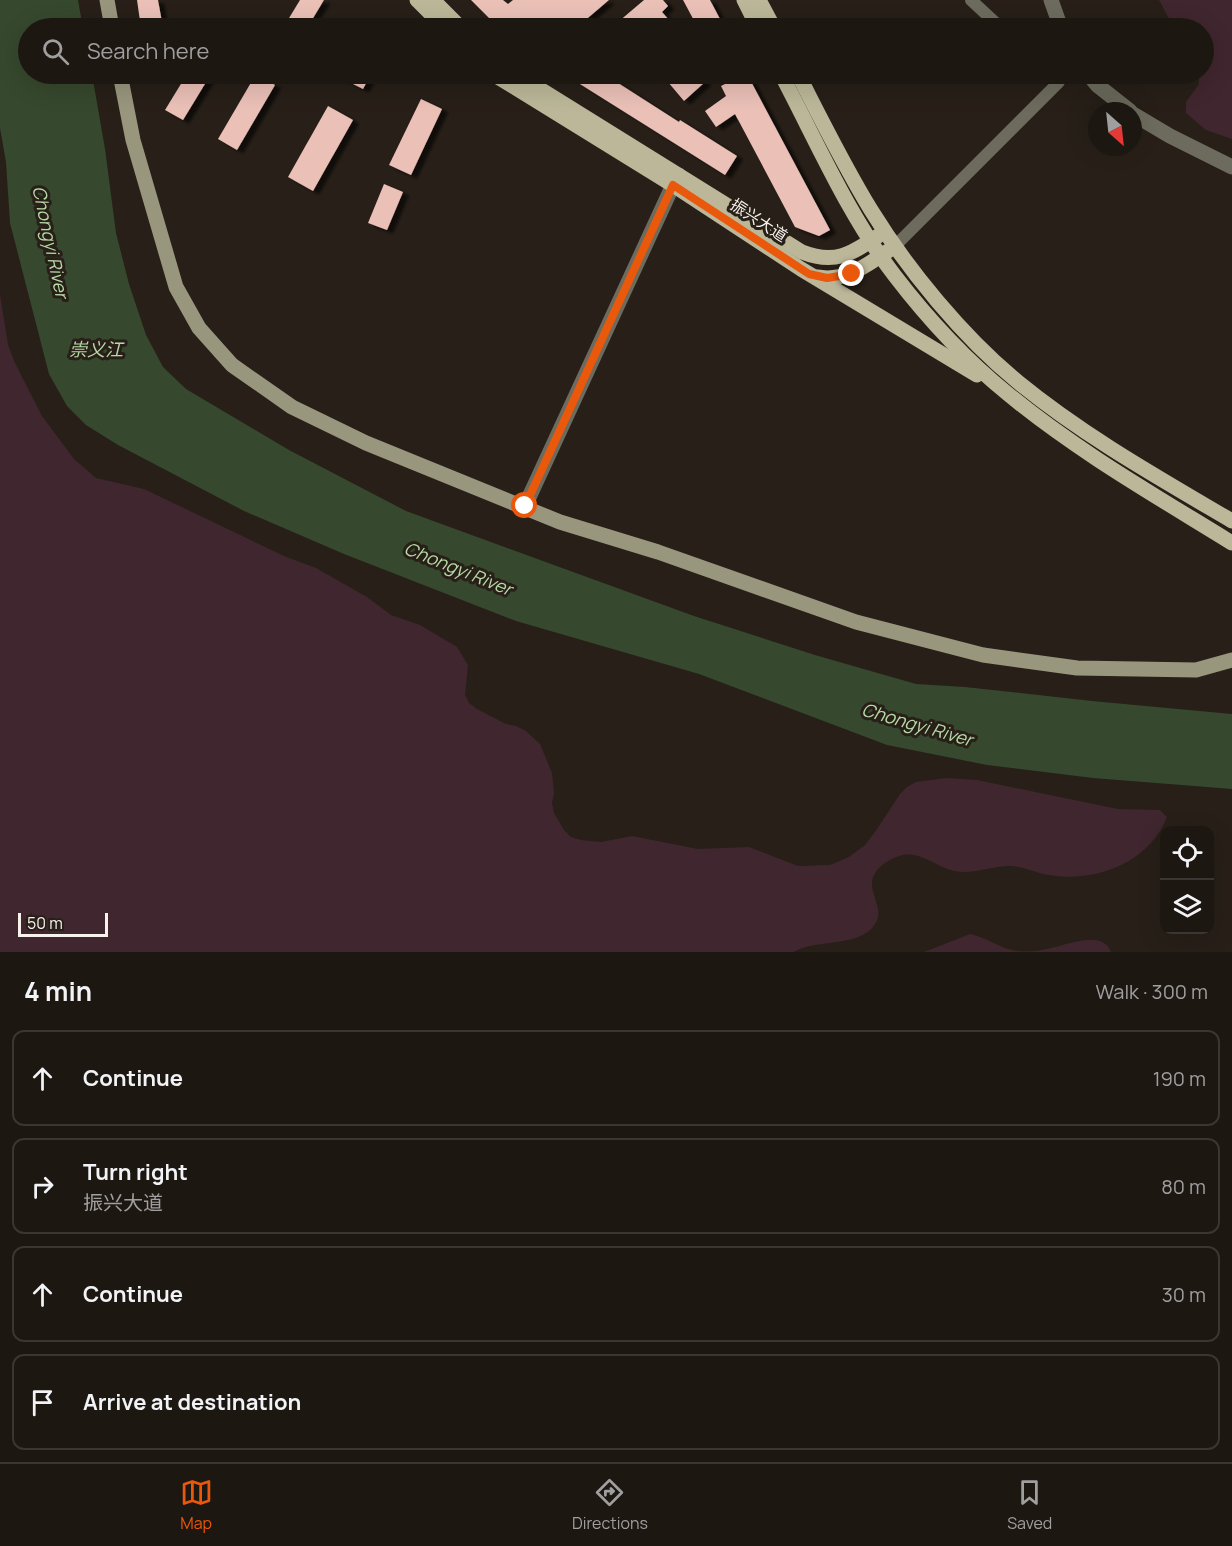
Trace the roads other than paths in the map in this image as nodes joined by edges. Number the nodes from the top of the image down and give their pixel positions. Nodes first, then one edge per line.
1 (107, 0) edge
2 (417, 0) edge
3 (433, 0) edge
4 (744, 0) edge
5 (759, 0) edge
6 (971, 0) edge
7 (1051, 0) edge
8 (110, 18) edge
9 (435, 18) edge
10 (451, 18) edge
11 (753, 18) edge
12 (769, 18) edge
13 (990, 18) edge
14 (1057, 18) edge
15 (122, 84) edge
16 (510, 84) edge
17 (531, 84) edge
18 (787, 84) edge
19 (803, 84) edge
20 (1057, 84) edge
21 (1096, 84) edge
22 (1118, 102) edge
23 (1142, 119) edge
24 (1232, 167) edge
25 (676, 180) junction
26 (885, 231) junction
27 (871, 241) junction
28 (895, 246) junction
29 (881, 255) junction
30 (801, 269) junction
31 (1008, 394) junction
32 (525, 506) junction
33 (1232, 521) edge
34 (1232, 543) edge
35 (1232, 660) edge

1 - 8 main road
2 - 9 main road
3 - 10 main road
4 - 11 main road
5 - 12 main road
6 - 13 street
7 - 14 street
15 - 32 main road
16 - 25 main road, 振兴大道
17 - 25 main road, 振兴大道
18 - 27 main road
19 - 26 main road
20 - 28 street
21 - 22 street
23 - 24 street
25 - 27 main road, 振兴大道
25 - 30 main road, 振兴大道
25 - 32 street
26 - 27 main road
26 - 28 main road
27 - 29 main road
28 - 29 main road
28 - 33 main road
29 - 30 main road
29 - 31 main road
30 - 31 main road, 振兴大道
31 - 34 main road
32 - 35 main road

